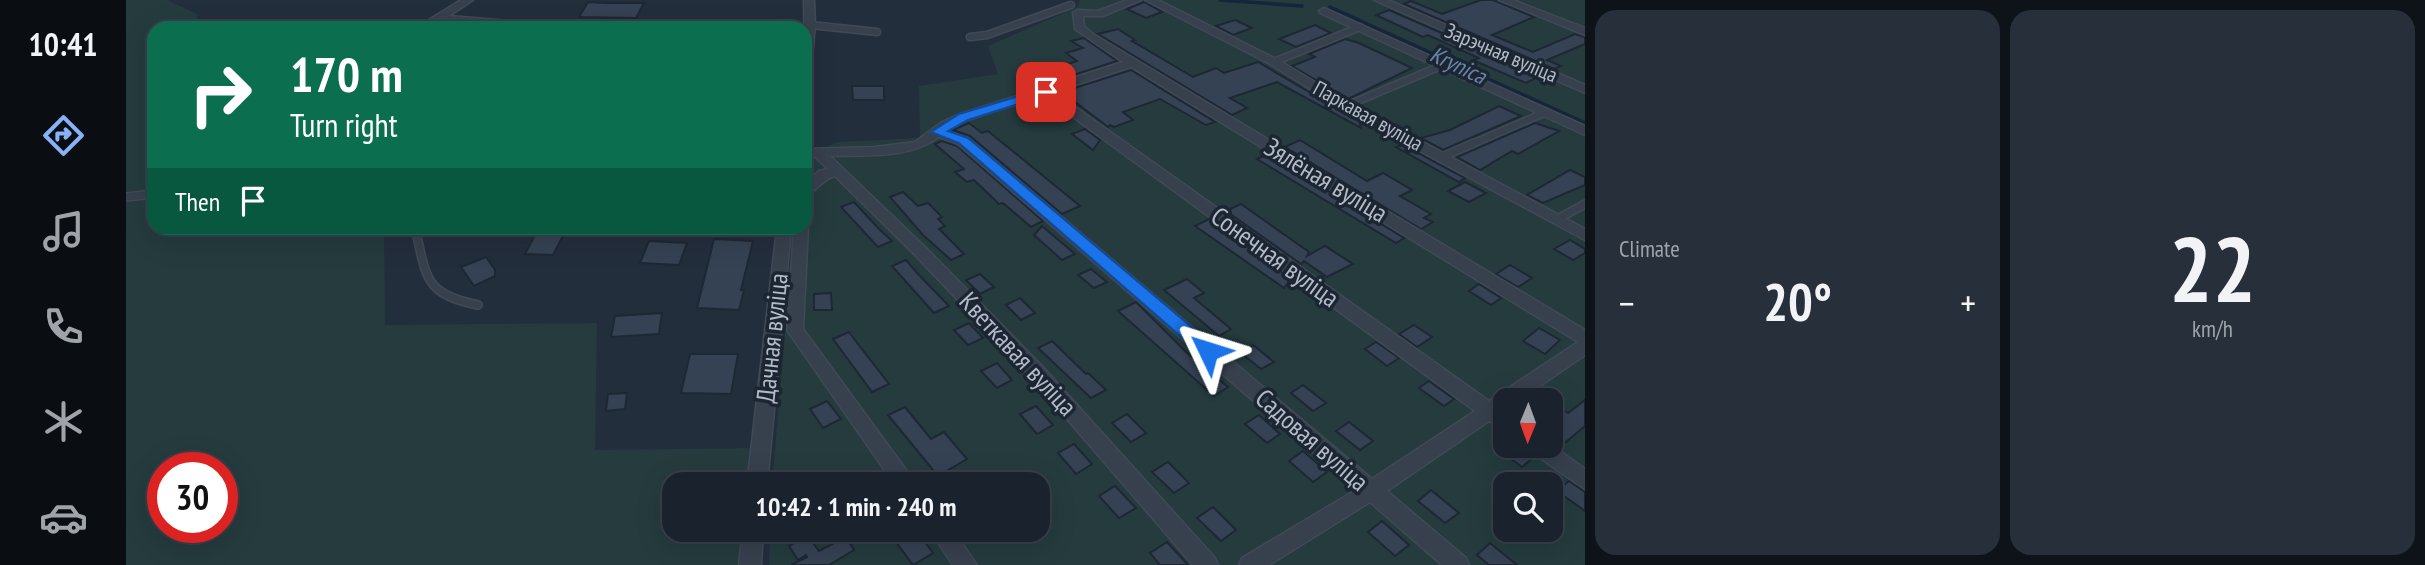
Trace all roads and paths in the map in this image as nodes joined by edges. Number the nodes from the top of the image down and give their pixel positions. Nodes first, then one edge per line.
1 (468, 0) edge
2 (809, 0) edge
3 (1136, 0) edge
4 (1150, 0) edge
5 (1379, 0) edge
6 (1504, 0) edge
7 (1073, 6) edge
8 (1324, 11) dead end
9 (437, 18) junction
10 (432, 21) edge
11 (474, 21) edge
12 (810, 21) edge
13 (812, 25) edge
14 (1360, 27) junction
15 (877, 32) dead end
16 (1585, 32) edge
17 (970, 37) dead end
18 (1135, 62) junction
19 (1274, 62) junction
20 (1443, 65) junction
21 (1585, 89) edge
22 (1046, 92) junction
23 (1346, 106) junction
24 (1546, 112) junction
25 (1585, 131) edge
26 (938, 132) junction
27 (812, 153) edge
28 (1442, 157) junction
29 (837, 171) junction
30 (812, 185) edge
31 (147, 195) edge
32 (126, 197) edge
33 (1585, 204) edge
34 (1556, 220) junction
35 (417, 235) edge
36 (783, 235) edge
37 (801, 235) edge
38 (1585, 235) edge
39 (478, 305) dead end
40 (1585, 338) edge
41 (1585, 346) edge
42 (1487, 410) junction
43 (1493, 414) edge
44 (1555, 458) edge
45 (758, 472) edge
46 (898, 472) edge
47 (1585, 480) edge
48 (1371, 491) junction
49 (752, 542) edge
50 (949, 542) edge
51 (750, 565) edge
52 (966, 565) edge
53 (1207, 565) edge
54 (1250, 565) edge
55 (1458, 565) edge

1 - 9 street
2 - 12 street
3 - 7 street
4 - 19 street, Паркавая вуліца
5 - 21 street, Зарэчная вуліца
6 - 16 street
7 - 17 lane
7 - 18 street, Зялёная вуліца
8 - 14 street
9 - 10 street
9 - 11 street
13 - 15 lane
14 - 19 lane
14 - 20 street
18 - 22 street
18 - 40 street, Зялёная вуліца
19 - 23 street, Паркавая вуліца
20 - 23 lane
20 - 24 street
22 - 26 street
22 - 42 street, Сонечная вуліца
23 - 28 street, Паркавая вуліца
24 - 25 street
24 - 28 lane
26 - 27 street
26 - 48 street, Садовая вуліца
27 - 29 street, Кветкавая вуліца
28 - 34 street, Паркавая вуліца
29 - 30 street
29 - 53 street, Кветкавая вуліца
31 - 32 lane
33 - 34 lane
34 - 38 street, Паркавая вуліца
35 - 39 lane
36 - 45 street, Дачная вуліца
37 - 46 street
41 - 42 street
42 - 43 street, Сонечная вуліца
42 - 48 street
44 - 47 street
48 - 54 street
48 - 55 street, Садовая вуліца
49 - 51 street
50 - 52 street

